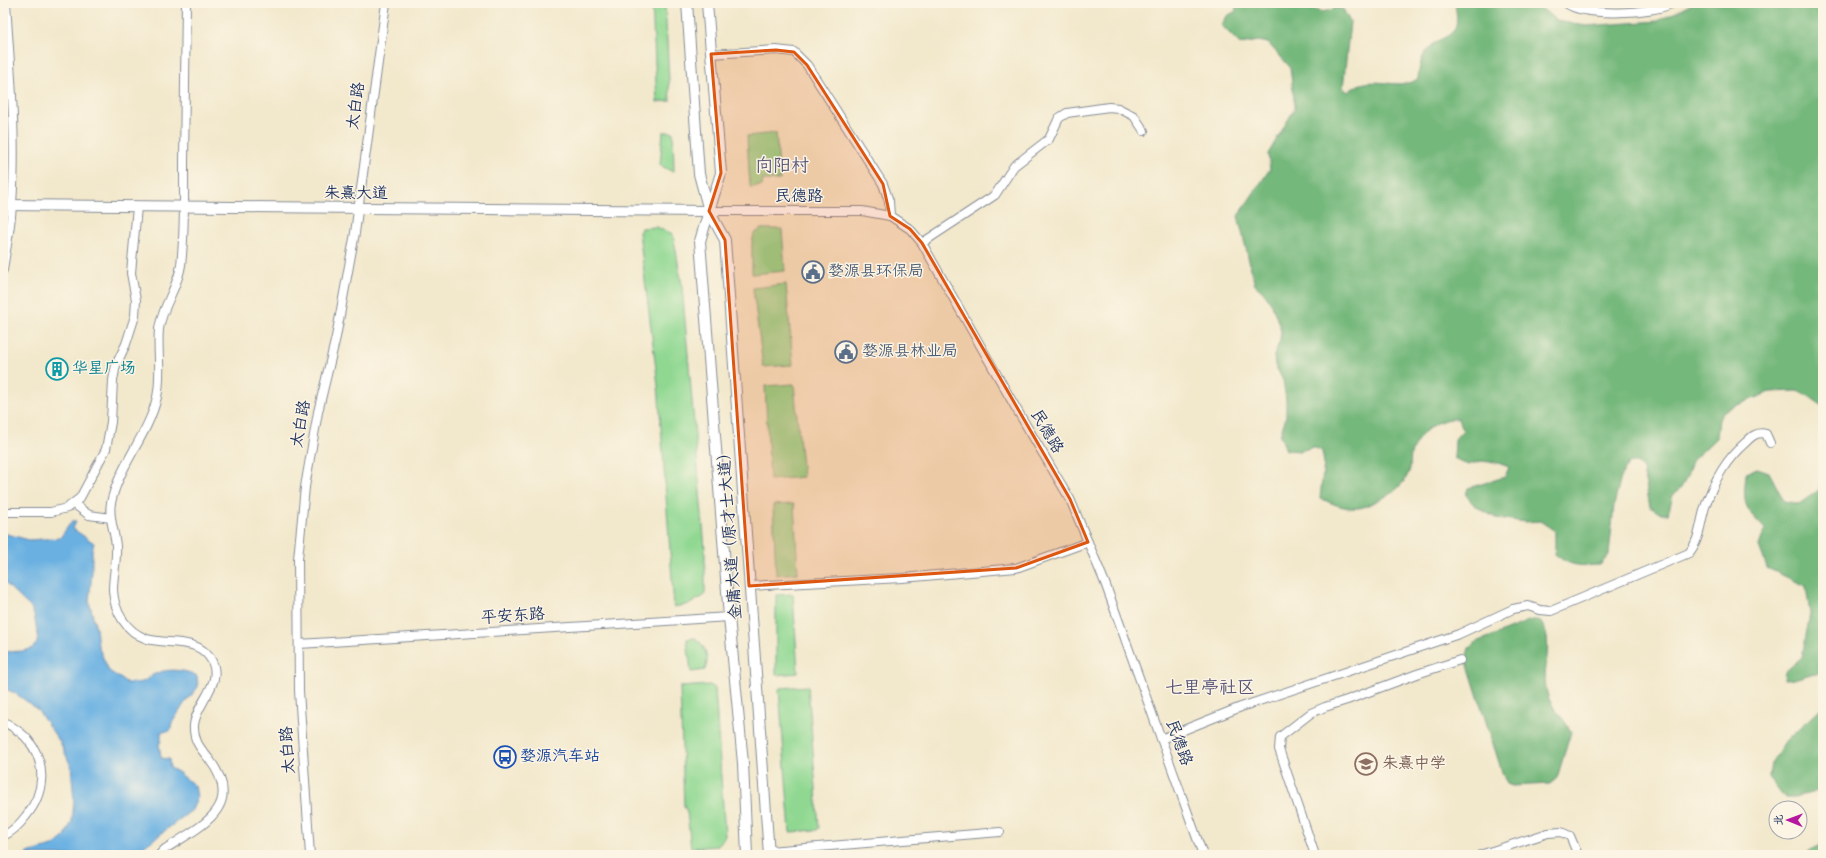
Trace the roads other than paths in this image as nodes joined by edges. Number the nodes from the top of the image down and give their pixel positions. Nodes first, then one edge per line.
1 (6, 3) edge
2 (186, 3) edge
3 (386, 3) edge
4 (687, 3) edge
5 (707, 3) edge
6 (1566, 3) edge
7 (1673, 3) edge
8 (711, 54) junction
9 (1144, 131) dead end
10 (8, 205) edge
11 (137, 206) junction
12 (184, 207) junction
13 (357, 209) junction
14 (709, 211) junction
15 (890, 216) junction
16 (922, 243) junction
17 (3, 270) edge
18 (1770, 443) dead end
19 (74, 504) junction
20 (3, 512) edge
21 (111, 518) junction
22 (1088, 542) junction
23 (749, 586) junction
24 (729, 617) junction
25 (299, 644) junction
26 (1460, 660) dead end
27 (3, 721) edge
28 (1161, 739) junction
29 (1000, 832) dead end
30 (3, 836) edge
31 (769, 853) edge
32 (159, 855) edge
33 (310, 855) edge
34 (748, 855) edge
35 (1203, 855) edge
36 (1315, 855) edge
37 (1480, 855) edge
38 (1578, 855) edge

1 - 10 street
2 - 12 street
3 - 13 street, 太白路
4 - 14 main road, 金庸大道（原才士大道）
5 - 8 main road, 金庸大道（原才士大道）
6 - 7 street
8 - 14 main road, 金庸大道（原才士大道）
8 - 15 street
9 - 16 street
10 - 11 main road, 朱熹大道
10 - 17 street
11 - 12 main road, 朱熹大道
11 - 19 street
12 - 13 main road, 朱熹大道
12 - 21 street
13 - 14 main road, 朱熹大道
13 - 25 street, 太白路
14 - 15 street, 民德路
14 - 23 main road, 金庸大道（原才士大道）
14 - 24 main road, 金庸大道（原才士大道）
15 - 16 street, 民德路
16 - 22 street, 民德路
18 - 28 street
19 - 20 street
19 - 21 street
21 - 32 street
22 - 23 street
22 - 28 street, 民德路
23 - 31 main road, 金庸大道（原才士大道）
24 - 25 street, 平安东路
24 - 34 main road, 金庸大道（原才士大道）
25 - 33 street, 太白路
26 - 36 street
27 - 30 street
28 - 35 street, 民德路
29 - 31 street
37 - 38 street

